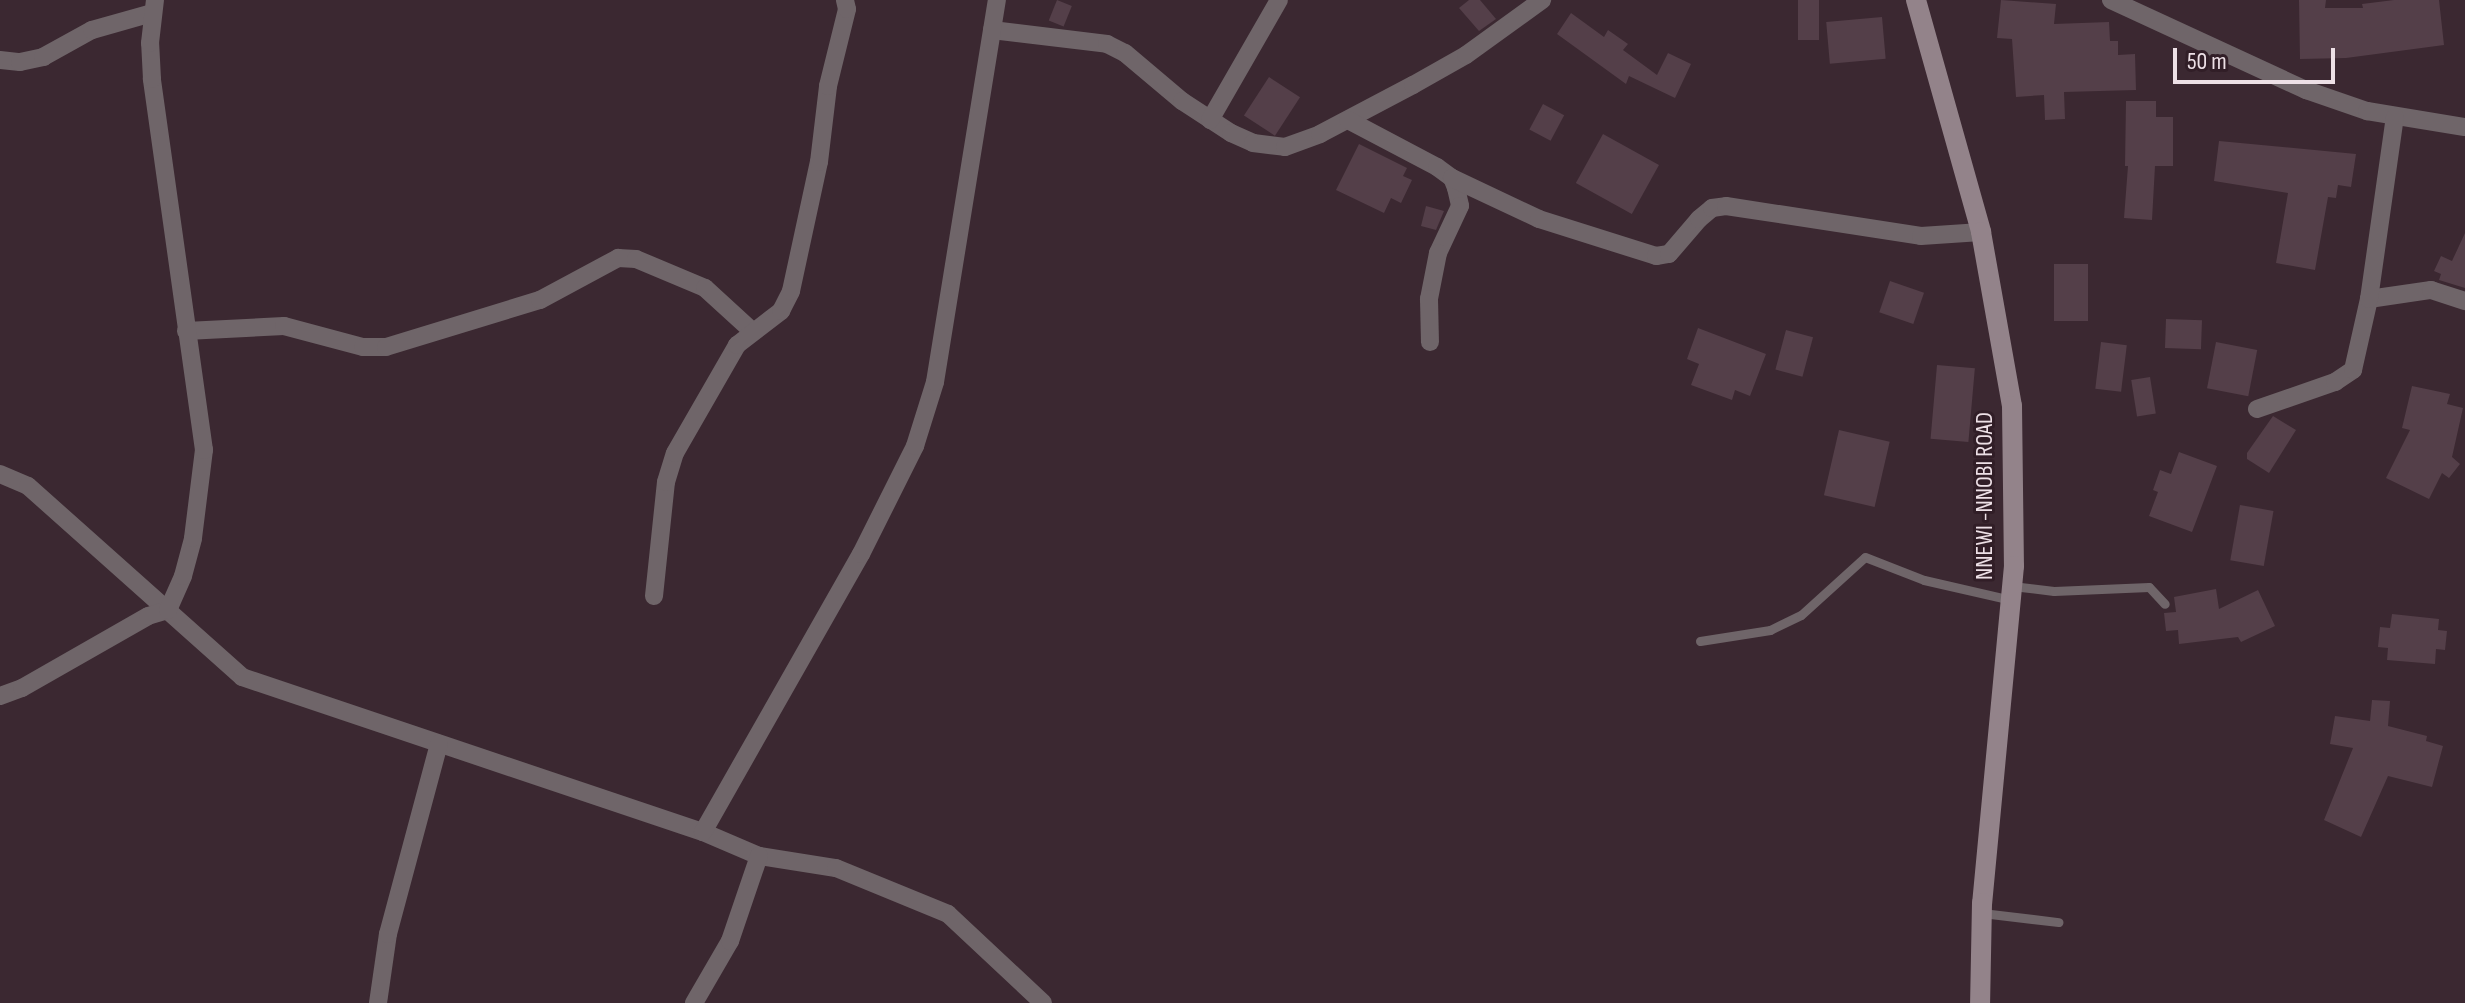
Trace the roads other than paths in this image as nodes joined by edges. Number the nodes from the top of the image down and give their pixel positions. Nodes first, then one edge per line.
1 (845, 0) edge
2 (997, 0) edge
3 (1279, 0) edge
4 (1542, 0) edge
5 (1916, 0) edge
6 (2111, 0) edge
7 (153, 7) edge
8 (992, 30) junction
9 (0, 60) edge
10 (2395, 117) junction
11 (1210, 120) junction
12 (1348, 120) junction
13 (2465, 127) edge
14 (1452, 178) junction
15 (1981, 232) junction
16 (2369, 299) junction
17 (2465, 301) edge
18 (186, 331) junction
19 (752, 331) junction
20 (1430, 342) dead end
21 (2257, 409) dead end
22 (0, 474) edge
23 (2012, 593) junction
24 (654, 596) dead end
25 (2165, 604) dead end
26 (168, 610) junction
27 (1700, 641) dead end
28 (0, 696) edge
29 (439, 744) junction
30 (703, 832) junction
31 (759, 856) junction
32 (1982, 913) junction
33 (2058, 922) dead end
34 (378, 1003) edge
35 (694, 1003) edge
36 (1043, 1003) edge
37 (1980, 1003) edge

1 - 19 street
2 - 8 street
3 - 11 street
4 - 12 street
5 - 15 main road, NNEWI -NNOBI ROAD
6 - 10 street
7 - 9 street
7 - 18 street
8 - 11 street
8 - 30 street
10 - 13 street
10 - 16 street
11 - 12 street
12 - 14 street
14 - 15 street
14 - 20 street
15 - 23 main road, NNEWI -NNOBI ROAD
16 - 17 street
16 - 21 street
18 - 19 street
18 - 26 street
19 - 24 street
22 - 26 street
23 - 25 lane
23 - 27 lane
23 - 32 main road, NNEWI -NNOBI ROAD
26 - 28 street
26 - 29 street
29 - 30 street
29 - 34 street
30 - 31 street
31 - 35 street
31 - 36 street
32 - 33 lane
32 - 37 main road, NNEWI -NNOBI ROAD

